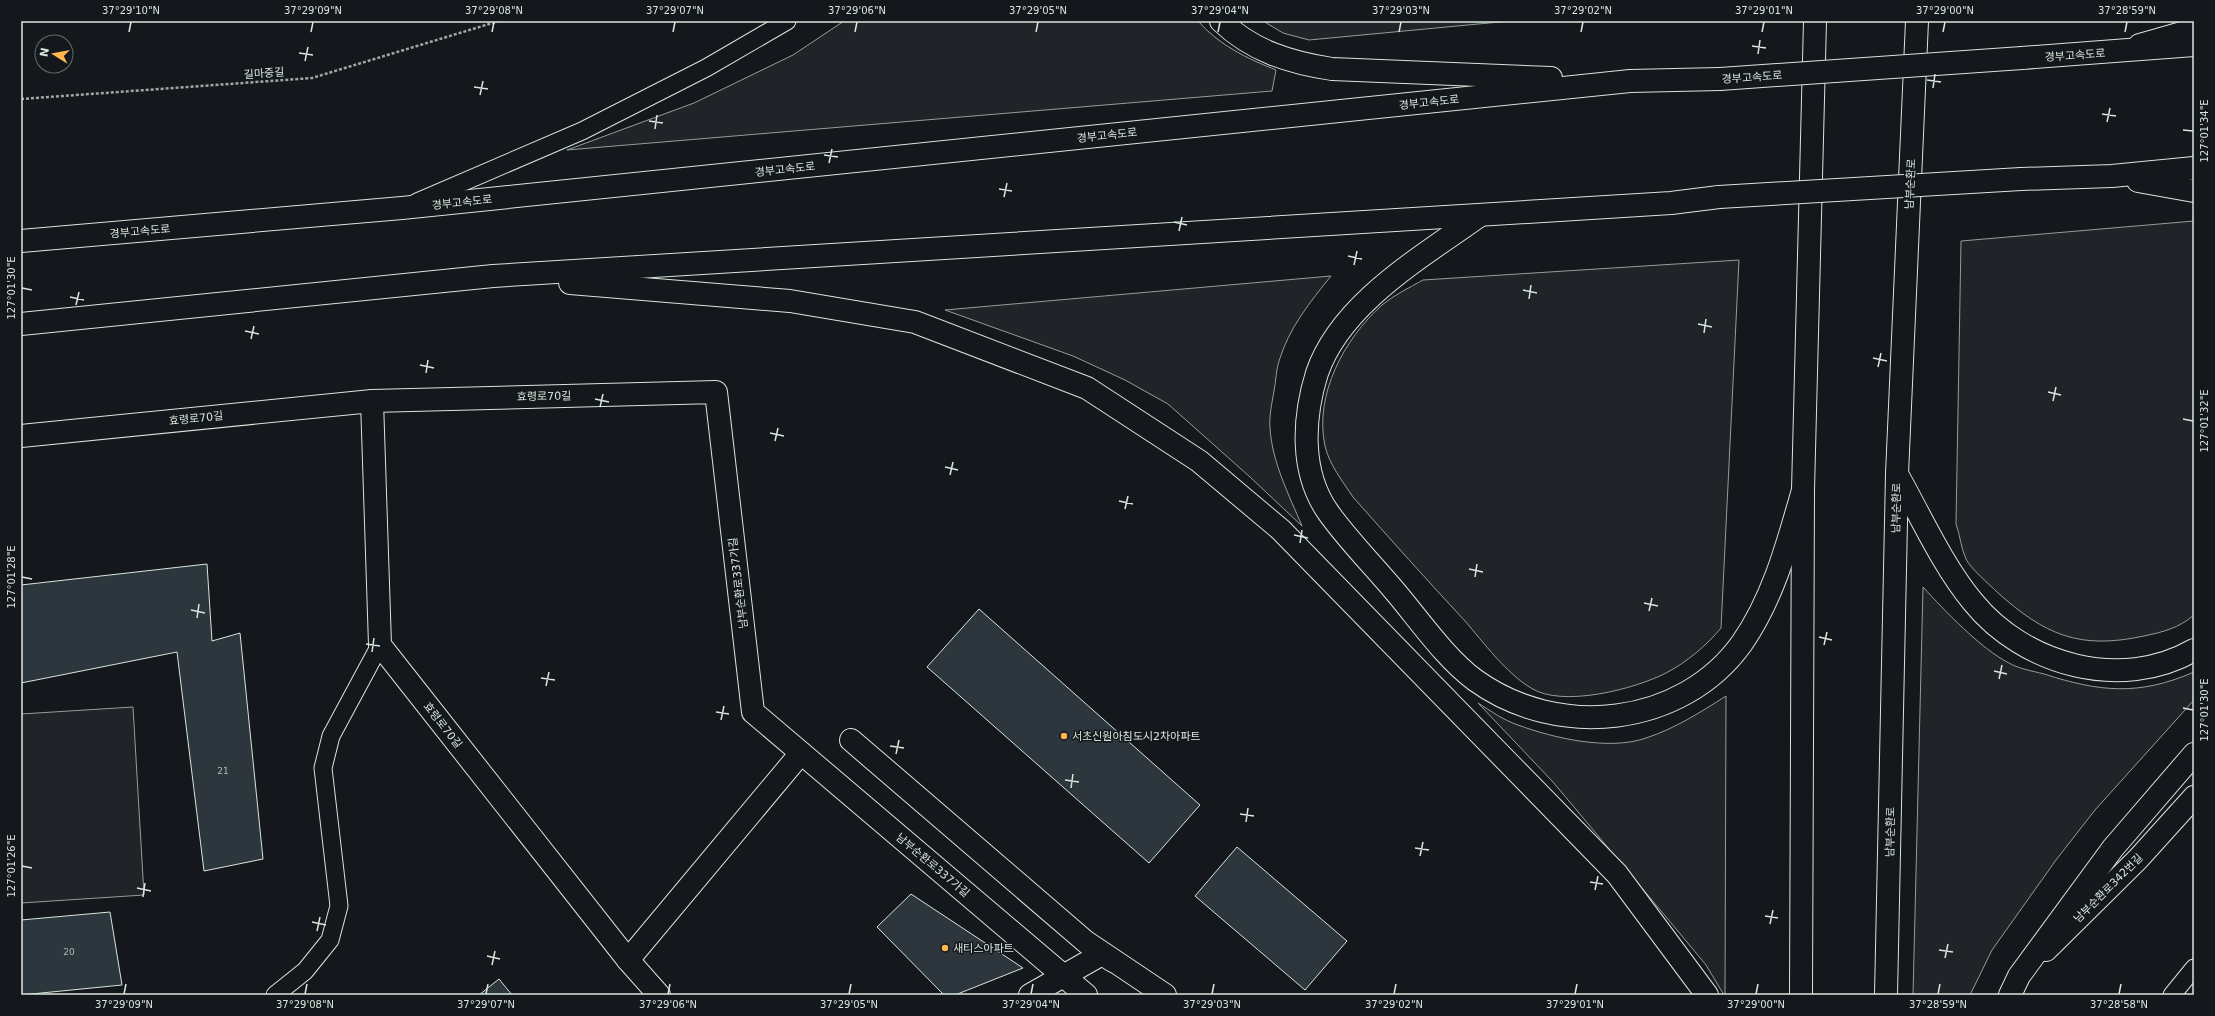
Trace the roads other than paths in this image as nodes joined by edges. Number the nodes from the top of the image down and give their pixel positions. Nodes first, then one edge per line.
1 (786, 21) edge
2 (1221, 21) edge
3 (1815, 21) edge
4 (1917, 21) edge
5 (2194, 27) edge
6 (2194, 45) edge
7 (2102, 53) junction
8 (1630, 81) junction
9 (2194, 168) edge
10 (2112, 176) junction
11 (2194, 191) edge
12 (402, 208) junction
13 (1479, 216) junction
14 (21, 241) edge
15 (493, 276) junction
16 (21, 324) edge
17 (716, 392) joint
18 (372, 400) junction
19 (21, 436) edge
20 (1897, 474) junction
21 (1803, 490) junction
22 (380, 645) junction
23 (2194, 650) edge
24 (851, 740) dead end
25 (801, 753) junction
26 (2194, 754) edge
27 (2194, 797) edge
28 (628, 960) junction
29 (2194, 968) edge
30 (1064, 977) junction
31 (2015, 985) edge
32 (274, 995) edge
33 (659, 995) edge
34 (1030, 995) edge
35 (1086, 995) edge
36 (1165, 995) edge
37 (1707, 995) edge
38 (1801, 995) edge
39 (1886, 995) edge
40 (2172, 995) edge

1 - 12 lane
2 - 8 main road
3 - 21 main road
4 - 20 main road, 남부순환로
5 - 7 lane
6 - 7 main road, 경부고속도로
7 - 8 main road, 경부고속도로, bridge
8 - 12 main road, 경부고속도로
9 - 10 main road
10 - 11 main road
10 - 13 main road, bridge
12 - 14 main road, 경부고속도로
13 - 15 main road
13 - 21 main road
15 - 16 main road
15 - 37 main road
17 - 18 main road, 효령로70길
17 - 25 main road, 남부순환로337가길
18 - 19 main road, 효령로70길
18 - 22 main road
20 - 23 main road
20 - 39 main road, 남부순환로
21 - 38 main road
22 - 28 main road, 효령로70길
22 - 32 lane
24 - 36 main road
25 - 28 main road
25 - 30 main road, 남부순환로337가길
26 - 31 main road
27 - 31 main road, 남부순환로342번길
28 - 33 main road, 효령로70길
29 - 40 lane
30 - 34 main road
30 - 35 main road, 남부순환로337가길
30 - 36 main road

